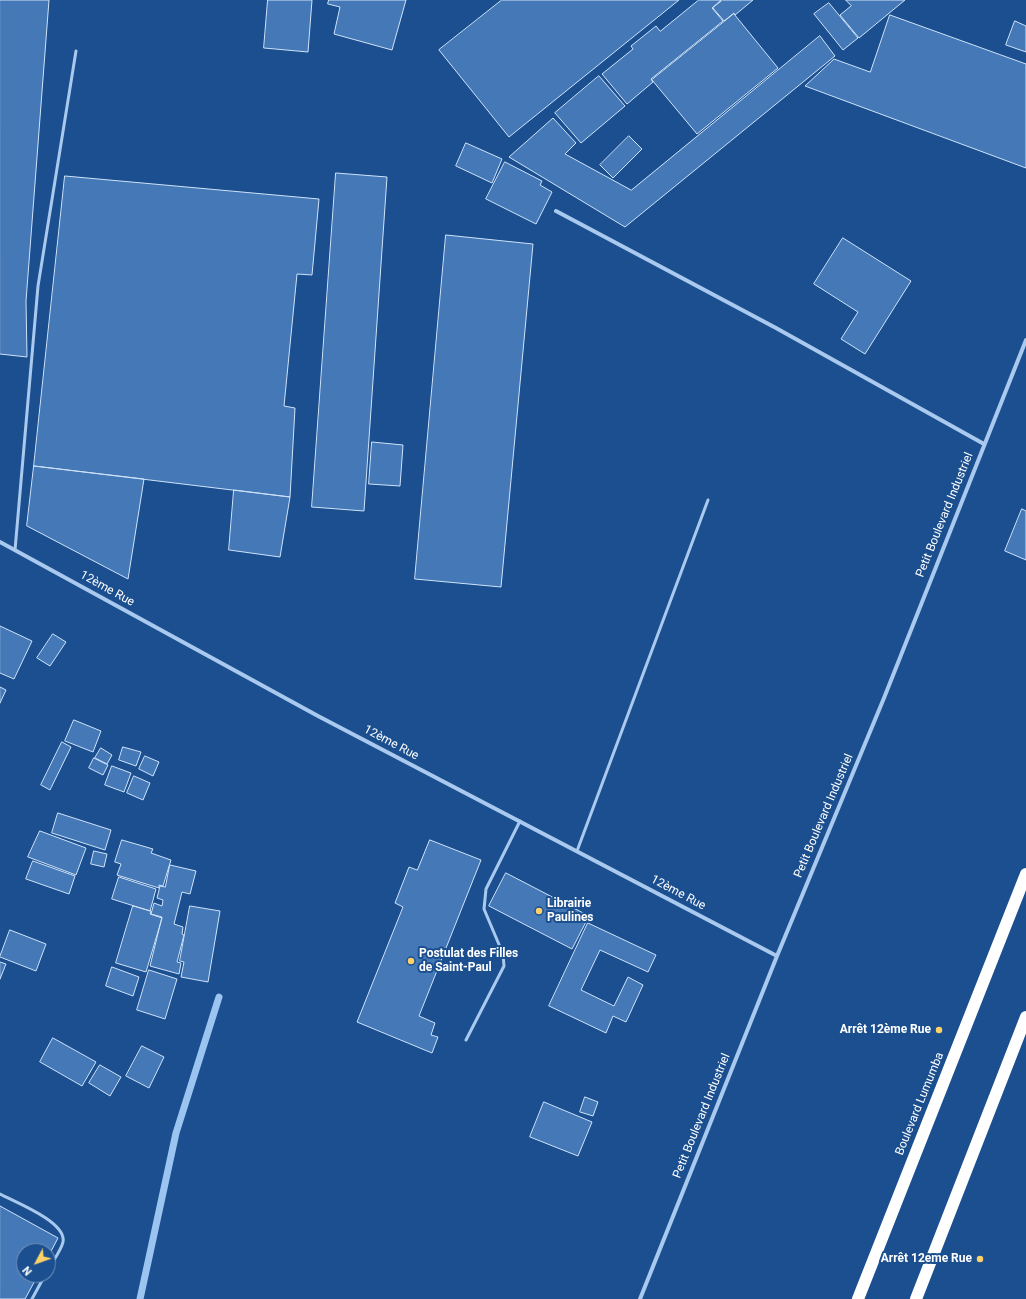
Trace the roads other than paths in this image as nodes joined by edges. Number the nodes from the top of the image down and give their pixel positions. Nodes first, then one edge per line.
1 (76, 52) dead end
2 (556, 211) dead end
3 (1026, 340) edge
4 (984, 444) junction
5 (708, 500) dead end
6 (0, 542) edge
7 (15, 550) junction
8 (520, 821) junction
9 (577, 851) junction
10 (1026, 874) edge
11 (777, 956) junction
12 (1026, 1017) edge
13 (466, 1040) dead end
14 (0, 1194) edge
15 (56, 1255) edge
16 (41, 1283) edge
17 (32, 1299) edge
18 (640, 1299) edge
19 (858, 1299) edge
20 (916, 1299) edge

1 - 7 lane
2 - 4 street
3 - 4 street, Petit Boulevard Industriel
4 - 11 street, Petit Boulevard Industriel
5 - 9 lane
6 - 7 street, 12ème Rue
7 - 8 street, 12ème Rue
8 - 9 street, 12ème Rue
8 - 13 lane
9 - 11 street, 12ème Rue
10 - 19 highway, Boulevard Lumumba
11 - 18 street, Petit Boulevard Industriel
12 - 20 highway
14 - 15 lane
16 - 17 lane

